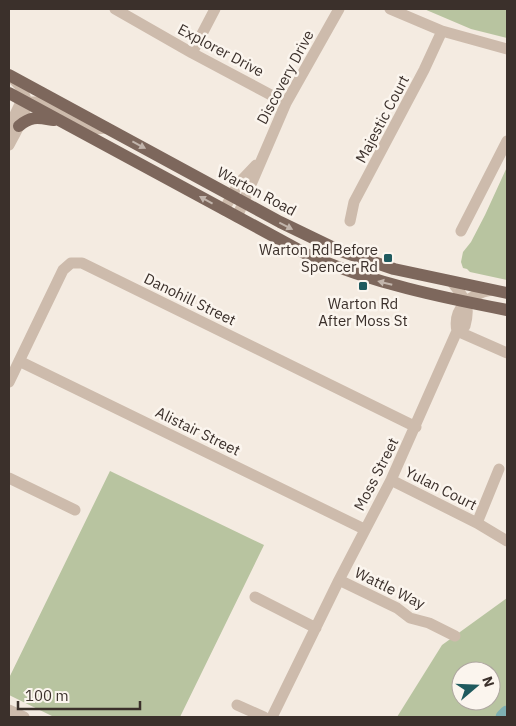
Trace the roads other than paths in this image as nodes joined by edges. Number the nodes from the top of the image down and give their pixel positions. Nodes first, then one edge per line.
1 (115, 9) edge
2 (215, 9) edge
3 (338, 9) edge
4 (390, 9) edge
5 (442, 31) junction
6 (507, 49) edge
7 (192, 53) junction
8 (10, 76) edge
9 (9, 93) edge
10 (27, 102) junction
11 (286, 103) junction
12 (62, 121) junction
13 (14, 126) edge
14 (107, 128) junction
15 (507, 141) edge
16 (9, 145) edge
17 (261, 160) junction
18 (231, 196) junction
19 (244, 202) junction
20 (224, 210) junction
21 (237, 217) junction
22 (350, 221) dead end
23 (461, 231) dead end
24 (452, 282) junction
25 (491, 290) junction
26 (507, 293) edge
27 (466, 302) junction
28 (507, 310) edge
29 (457, 330) junction
30 (507, 353) edge
31 (19, 361) junction
32 (9, 382) edge
33 (416, 427) junction
34 (499, 469) dead end
35 (9, 478) edge
36 (391, 480) junction
37 (75, 510) dead end
38 (477, 523) junction
39 (364, 529) junction
40 (507, 541) edge
41 (339, 580) junction
42 (255, 597) dead end
43 (316, 628) junction
44 (455, 636) dead end
45 (238, 705) dead end
46 (9, 710) edge
47 (24, 717) edge
48 (264, 717) edge
49 (272, 717) edge

1 - 7 street, Explorer Drive
2 - 7 street
3 - 11 street, Discovery Drive
4 - 5 street
5 - 6 street
5 - 22 street, Majestic Court
7 - 11 street, Explorer Drive
8 - 10 street
8 - 14 main road, Warton Road
9 - 10 main road
10 - 12 main road
10 - 13 street
10 - 14 street
11 - 17 street, Discovery Drive
12 - 13 main road
20 -> 12 main road
13 - 16 street
14 -> 18 main road, Warton Road
15 - 23 street
17 - 18 street, Discovery Drive
17 - 19 street, Discovery Drive
18 - 19 main road, Warton Road
18 - 20 street, Discovery Drive
19 - 21 street, Discovery Drive
19 -> 24 main road, Warton Road
20 - 21 main road
27 -> 21 main road
24 - 25 main road, Warton Road
24 - 27 street
25 - 26 main road, Warton Road
25 - 27 street
27 - 28 main road
27 - 29 street, Moss Street
29 - 30 street
29 - 33 street, Moss Street
31 - 32 street, Danohill Street
31 - 33 street, Danohill Street
31 - 39 street, Alistair Street
33 - 36 street, Moss Street
34 - 38 street, Yulan Court
35 - 37 street
36 - 38 street, Yulan Court
36 - 39 street, Moss Street
38 - 40 street, Yulan Court
39 - 41 street, Moss Street
41 - 43 street, Moss Street
41 - 44 street, Wattle Way
42 - 43 street
43 - 49 street, Moss Street
45 - 48 street
46 - 47 street

